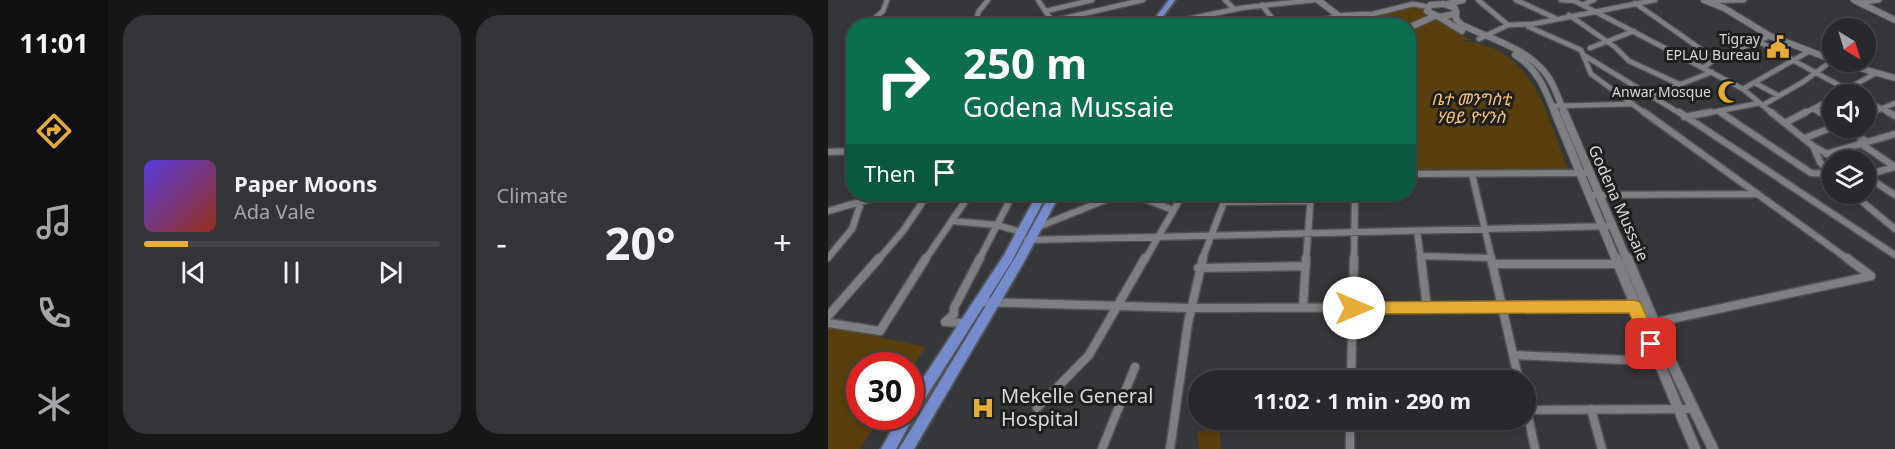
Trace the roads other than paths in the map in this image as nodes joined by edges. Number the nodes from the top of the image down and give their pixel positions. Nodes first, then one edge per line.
1 (887, 0) edge
2 (988, 0) edge
3 (1038, 0) edge
4 (1092, 0) edge
5 (1143, 0) edge
6 (1164, 0) edge
7 (1172, 0) edge
8 (1225, 0) edge
9 (1316, 0) edge
10 (1478, 0) edge
11 (1516, 0) edge
12 (1561, 0) edge
13 (1574, 0) edge
14 (1594, 0) edge
15 (1655, 0) edge
16 (1744, 0) edge
17 (1854, 0) edge
18 (1879, 0) edge
19 (1082, 1) edge
20 (1706, 1) edge
21 (1862, 2) edge
22 (1264, 3) edge
23 (1635, 3) junction
24 (1439, 5) edge
25 (1582, 5) junction
26 (1234, 9) junction
27 (1456, 10) junction
28 (1046, 11) junction
29 (1593, 11) junction
30 (1569, 15) junction
31 (1340, 16) junction
32 (1438, 16) junction
33 (874, 18) edge
34 (977, 18) edge
35 (1050, 18) edge
36 (1065, 18) edge
37 (1150, 18) edge
38 (1160, 18) edge
39 (1192, 18) edge
40 (1273, 18) edge
41 (1331, 18) edge
42 (1342, 18) edge
43 (1416, 18) edge
44 (1555, 18) junction
45 (1895, 18) edge
46 (1416, 25) edge
47 (1508, 25) junction
48 (1529, 27) dead end
49 (1634, 31) junction
50 (1770, 36) junction
51 (1481, 37) junction
52 (1756, 40) junction
53 (1605, 41) junction
54 (1590, 48) dead end
55 (1808, 52) junction
56 (1585, 56) junction
57 (1822, 56) edge
58 (1715, 59) junction
59 (1792, 60) junction
60 (1703, 68) junction
61 (1822, 68) edge
62 (1712, 72) junction
63 (1873, 72) edge
64 (1816, 73) junction
65 (1876, 73) junction
66 (1895, 78) edge
67 (1755, 83) junction
68 (1836, 84) edge
69 (1857, 84) edge
70 (1681, 85) junction
71 (1743, 89) junction
72 (1653, 95) junction
73 (1779, 96) junction
74 (1895, 103) edge
75 (1633, 104) junction
76 (1762, 104) junction
77 (1822, 104) edge
78 (1556, 106) junction
79 (1876, 106) edge
80 (1813, 109) junction
81 (1881, 109) junction
82 (1718, 111) junction
83 (1876, 111) edge
84 (1822, 114) edge
85 (1895, 116) edge
86 (1684, 117) junction
87 (1785, 123) junction
88 (1822, 131) edge
89 (1895, 134) edge
90 (1804, 138) junction
91 (1858, 138) edge
92 (1863, 143) junction
93 (1814, 146) junction
94 (1839, 150) edge
95 (1822, 151) edge
96 (828, 152) edge
97 (846, 154) edge
98 (1822, 164) edge
99 (1895, 167) edge
100 (1579, 173) junction
101 (1589, 173) junction
102 (1876, 173) edge
103 (1416, 174) edge
104 (1472, 174) junction
105 (1822, 174) edge
106 (1876, 183) edge
107 (1758, 194) junction
108 (1588, 195) junction
109 (1600, 195) junction
110 (1895, 195) edge
111 (853, 201) edge
112 (862, 201) edge
113 (923, 201) edge
114 (965, 201) edge
115 (1009, 201) edge
116 (1039, 201) edge
117 (1051, 201) edge
118 (1103, 201) edge
119 (1142, 201) edge
120 (1179, 201) edge
121 (1241, 201) edge
122 (1311, 201) edge
123 (1355, 201) edge
124 (1224, 202) joint
125 (1865, 204) edge
126 (1173, 210) junction
127 (828, 211) edge
128 (952, 221) junction
129 (997, 225) junction
130 (1602, 226) junction
131 (1613, 226) junction
132 (1038, 227) junction
133 (1486, 229) junction
134 (1895, 229) edge
135 (1417, 231) junction
136 (1356, 232) junction
137 (1308, 233) junction
138 (1208, 236) junction
139 (1157, 237) junction
140 (1023, 238) junction
141 (1895, 255) edge
142 (1421, 256) junction
143 (828, 258) edge
144 (1491, 261) junction
145 (1618, 264) junction
146 (1629, 264) junction
147 (1306, 266) junction
148 (1198, 268) junction
149 (979, 302) junction
150 (994, 302) junction
151 (1634, 306) junction
152 (1117, 308) junction
153 (1189, 308) junction
154 (1303, 308) junction
155 (1354, 308) junction
156 (1427, 308) junction
157 (1504, 308) junction
158 (1650, 308) junction
159 (828, 316) edge
160 (1655, 321) junction
161 (828, 323) edge
162 (965, 323) junction
163 (1642, 325) junction
164 (948, 349) junction
165 (964, 350) junction
166 (1513, 355) junction
167 (1659, 362) junction
168 (1671, 362) junction
169 (1135, 367) dead end
170 (1351, 370) edge
171 (1516, 370) edge
172 (924, 388) edge
173 (1037, 408) dead end
174 (1536, 409) edge
175 (1591, 409) junction
176 (1678, 409) junction
177 (1694, 409) junction
178 (899, 430) edge
179 (1350, 430) edge
180 (1531, 430) edge
181 (888, 449) edge
182 (906, 449) edge
183 (1102, 449) edge
184 (1170, 449) edge
185 (1350, 449) edge
186 (1535, 449) edge
187 (1602, 449) edge
188 (1695, 449) edge
189 (1713, 449) edge

1 - 33 street
2 - 34 street
3 - 28 street
4 - 19 street
5 - 36 street
6 - 37 main road
7 - 38 main road
8 - 26 street
9 - 22 street
9 - 31 street
10 - 47 street
11 - 44 street
12 - 13 street
13 - 25 street
14 - 25 street
15 - 23 street
16 - 20 street
17 - 21 street
18 - 21 street
19 - 28 street
20 - 50 street
21 - 45 street
22 - 26 street
22 - 40 street
23 - 29 street
23 - 58 street
24 - 27 street
24 - 27 street
24 - 31 street
24 - 32 street, Godena Mussaie
24 - 43 street
25 - 29 street
26 - 39 street
27 - 32 street
27 - 51 street, Godena Mussaie
28 - 35 street
29 - 30 street
29 - 49 street
30 - 44 street
30 - 53 street
31 - 41 street
31 - 42 street
32 - 46 street
32 - 51 street, Godena Mussaie
44 - 47 street
47 - 51 street
48 - 56 street
49 - 53 street
49 - 60 street
50 - 52 street
50 - 55 street
51 - 78 street, Godena Mussaie
52 - 58 street
52 - 59 street
53 - 54 street
53 - 70 street
55 - 57 street
55 - 59 street
56 - 72 street
56 - 75 street
58 - 60 street
59 - 64 street
59 - 67 street
60 - 62 street
61 - 64 street
62 - 70 street
62 - 71 street
63 - 65 street
64 - 68 street
64 - 73 street
65 - 66 street
65 - 69 street
67 - 71 street
67 - 73 street
70 - 72 street
71 - 76 street
72 - 86 street
73 - 76 street
74 - 81 street
75 - 78 street
75 - 107 street
76 - 82 street
76 - 87 street
77 - 80 street
78 - 100 street, Godena Mussaie
78 - 101 street, Godena Mussaie
79 - 81 street
80 - 84 street
80 - 87 street
81 - 83 street
81 - 85 street
82 - 86 street
82 - 105 street
86 - 141 street
87 - 90 street
88 - 90 street
89 - 92 street
90 - 93 street
91 - 92 street
92 - 94 street
92 - 99 street
93 - 95 street
93 - 98 street
96 - 97 street
99 - 102 street
100 - 101 street
100 - 104 street
100 - 108 street, Godena Mussaie
101 - 109 street, Godena Mussaie
103 - 104 street
104 - 133 street
106 - 110 street
107 - 109 street
107 - 160 street
108 - 109 street
108 - 130 street, Godena Mussaie
109 - 131 street, Godena Mussaie
111 - 127 street
112 - 143 street
113 - 159 street
114 - 128 street
115 - 129 street
116 - 140 main road
117 - 132 main road
118 - 132 street
119 - 126 street
120 - 126 street
121 - 124 street
122 - 137 street
123 - 136 street
124 - 138 street
125 - 134 street
126 - 139 street
128 - 129 street
128 - 161 street
129 - 140 street
129 - 162 street
130 - 131 street
130 - 133 street
130 - 145 street, Godena Mussaie
131 - 146 street, Godena Mussaie
132 - 140 main road
133 - 135 street
133 - 144 street
135 - 136 street
135 - 142 street
136 - 137 street
136 - 155 street
137 - 138 street
137 - 147 street
138 - 139 street
138 - 148 street
139 - 140 street
139 - 152 street
140 - 149 main road
140 - 150 main road
142 - 144 street
142 - 156 street
144 - 145 street
144 - 157 street
145 - 146 street
145 - 151 street, Godena Mussaie
146 - 158 street, Godena Mussaie
147 - 148 street
147 - 154 street
148 - 153 street
149 - 150 street
149 - 162 main road
150 - 152 street
150 - 165 main road
151 - 157 street
151 - 158 street
151 - 163 street, Godena Mussaie
152 - 153 street
152 - 173 street
153 - 154 street
153 - 184 street
154 - 155 street
155 - 156 street
155 - 170 street
156 - 157 street
157 - 166 street
158 - 160 street, Godena Mussaie
160 - 163 street
160 - 168 street, Godena Mussaie
162 - 164 main road
163 - 167 street, Godena Mussaie
164 - 165 main road
164 - 172 main road
165 - 182 main road
166 - 167 street
166 - 171 street
167 - 168 street
167 - 176 street, Godena Mussaie
168 - 177 street, Godena Mussaie
169 - 183 street
174 - 175 street
175 - 176 street
175 - 187 street
176 - 177 street
176 - 188 street, Godena Mussaie
177 - 189 street, Godena Mussaie
178 - 181 main road
179 - 185 street
180 - 186 street

